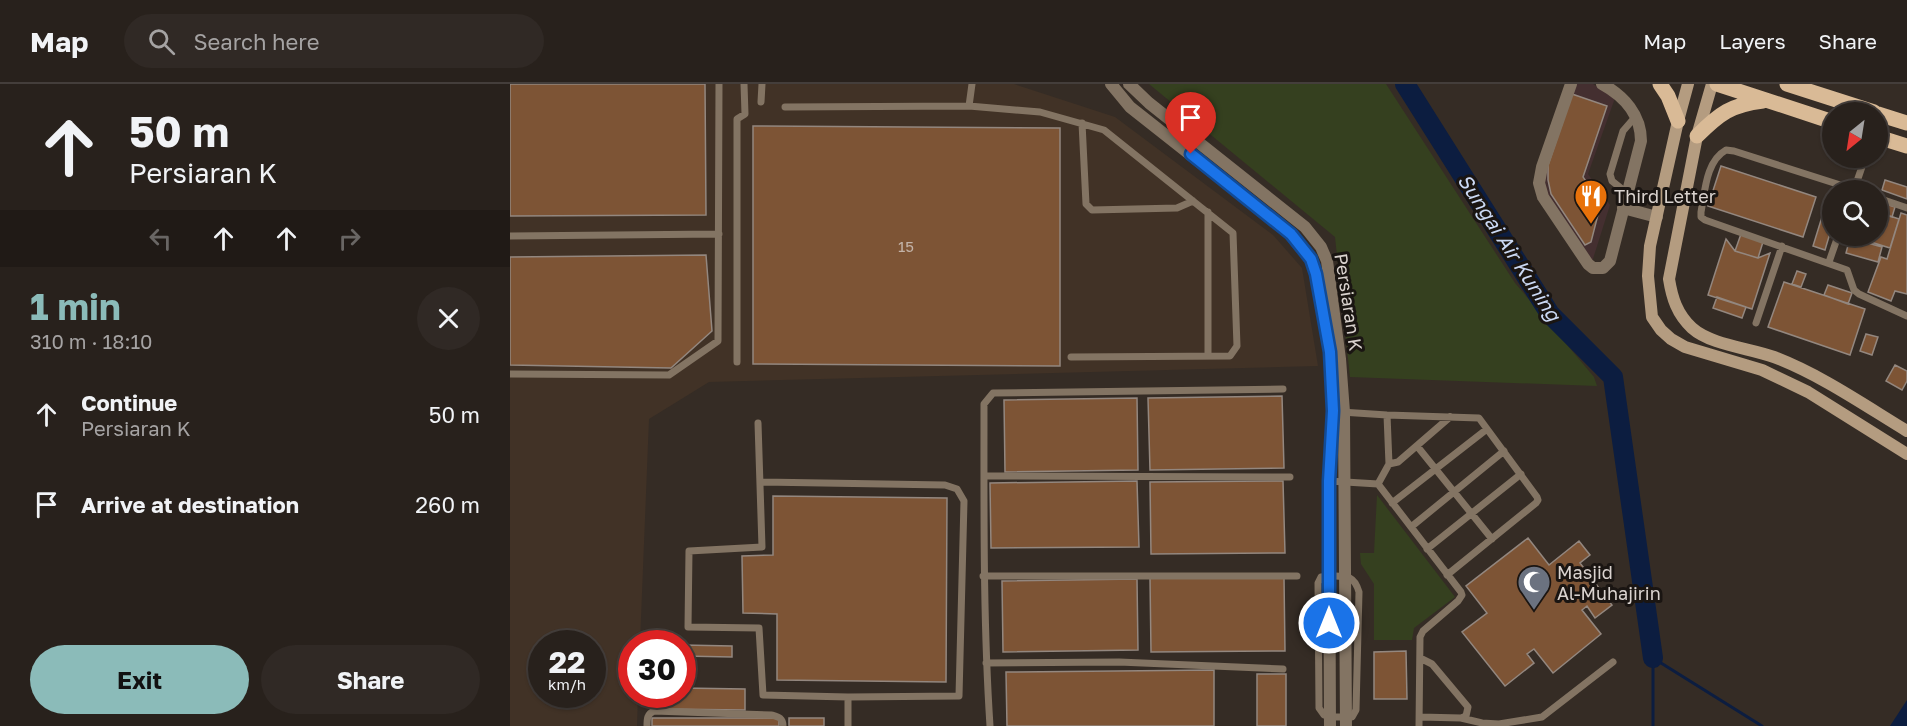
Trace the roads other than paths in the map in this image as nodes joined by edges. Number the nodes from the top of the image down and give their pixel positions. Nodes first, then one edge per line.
1 (719, 84) edge
2 (744, 84) edge
3 (762, 84) edge
4 (972, 84) edge
5 (1111, 84) edge
6 (1129, 84) edge
7 (1571, 84) edge
8 (1602, 84) edge
9 (1660, 84) edge
10 (1688, 84) edge
11 (1712, 84) edge
12 (1717, 84) edge
13 (1790, 85) edge
14 (1766, 100) junction
15 (761, 102) dead end
16 (1842, 102) edge
17 (969, 106) junction
18 (785, 107) dead end
19 (1636, 116) junction
20 (1888, 117) edge
21 (1822, 118) edge
22 (1678, 121) junction
23 (1082, 123) junction
24 (1907, 123) edge
25 (1697, 136) junction
26 (1888, 139) edge
27 (1907, 146) edge
28 (1824, 180) edge
29 (1627, 193) junction
30 (1193, 201) junction
31 (1888, 201) edge
32 (1623, 208) junction
33 (1907, 208) edge
34 (1208, 212) junction
35 (1657, 217) junction
36 (719, 234) junction
37 (510, 236) edge
38 (1782, 246) junction
39 (1835, 246) edge
40 (1829, 262) junction
41 (1907, 315) edge
42 (1756, 323) dead end
43 (1208, 356) junction
44 (1071, 357) dead end
45 (737, 362) dead end
46 (510, 374) edge
47 (1283, 389) dead end
48 (1339, 412) junction
49 (1387, 415) junction
50 (1450, 417) junction
51 (758, 423) dead end
52 (1487, 429) junction
53 (1907, 431) edge
54 (1417, 446) junction
55 (1504, 451) junction
56 (1907, 454) edge
57 (1389, 464) junction
58 (1436, 468) junction
59 (1521, 474) junction
60 (984, 476) junction
61 (1290, 477) dead end
62 (1329, 481) junction
63 (760, 482) junction
64 (1345, 482) junction
65 (1378, 484) junction
66 (1454, 492) junction
67 (1392, 502) junction
68 (1471, 514) junction
69 (1411, 527) junction
70 (1492, 539) junction
71 (1427, 549) junction
72 (1447, 575) junction
73 (983, 576) junction
74 (1297, 576) dead end
75 (1329, 576) junction
76 (1346, 576) junction
77 (1420, 658) junction
78 (1613, 662) dead end
79 (986, 663) junction
80 (1283, 669) dead end
81 (848, 697) junction
82 (1420, 717) junction
83 (1461, 718) junction
84 (1330, 722) edge
85 (1346, 722) edge
86 (647, 726) edge
87 (783, 726) edge
88 (848, 726) edge
89 (990, 726) edge
90 (1419, 726) edge

1 - 36 lane
2 - 45 lane
3 - 15 lane
4 - 17 lane
5 - 48 street, Persiaran K
6 - 48 street, Persiaran K
7 - 32 street
8 - 19 street
9 - 22 main road
10 - 22 street
11 - 25 street
12 - 14 main road
13 - 16 main road
14 - 21 main road
14 - 25 main road
17 - 18 lane
17 - 23 lane
19 - 29 street
19 - 29 lane
20 - 24 main road
22 - 35 street
23 - 30 lane
23 - 30 lane
25 - 53 street
26 - 27 main road
28 - 38 lane
29 - 32 street
30 - 34 lane
31 - 33 lane
32 - 35 street
34 - 43 lane
34 - 43 lane
35 - 56 street
36 - 37 lane
36 - 46 lane
38 - 40 lane
38 - 42 lane
39 - 40 lane
40 - 41 lane
43 - 44 lane
47 - 60 lane
48 - 49 lane
48 - 62 street, Persiaran K
48 - 64 street, Persiaran K
49 - 50 lane
49 - 57 lane
50 - 52 lane
50 - 54 lane
51 - 63 lane
52 - 55 lane
52 - 58 lane
54 - 57 lane
54 - 58 lane
55 - 59 lane
55 - 66 lane
57 - 65 lane
58 - 66 lane
58 - 67 lane
59 - 68 lane
59 - 70 lane
60 - 61 lane
60 - 73 lane
62 - 64 lane
62 - 75 street, Persiaran K
63 - 81 lane
63 - 81 lane
64 - 65 lane
64 - 76 street, Persiaran K
65 - 67 lane
66 - 68 lane
66 - 69 lane
67 - 69 lane
68 - 70 lane
68 - 71 lane
69 - 71 lane
70 - 72 lane
71 - 72 lane
72 - 77 lane
73 - 74 lane
73 - 79 lane
75 - 76 lane
75 - 84 street, Persiaran K
76 - 85 street, Persiaran K
77 - 82 lane
77 - 83 lane
78 - 83 lane
79 - 80 lane
79 - 89 lane
81 - 88 lane
82 - 83 lane
82 - 90 lane
84 - 85 lane
86 - 87 lane

